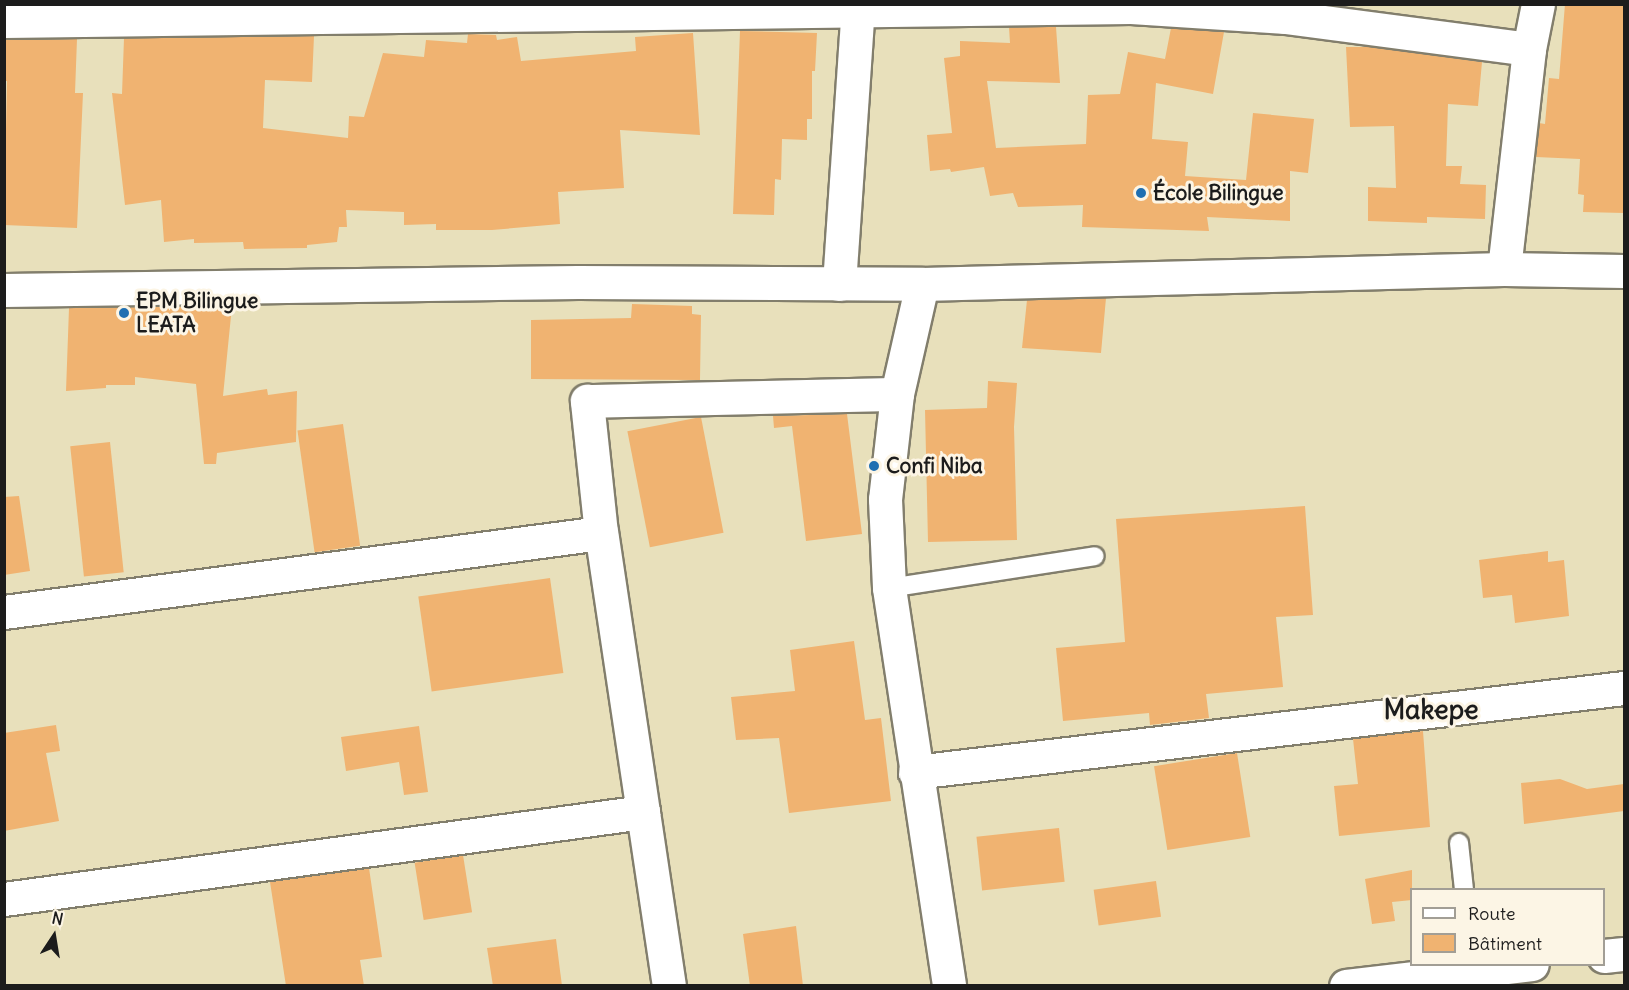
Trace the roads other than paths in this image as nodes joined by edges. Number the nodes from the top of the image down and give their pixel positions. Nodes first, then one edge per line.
1 (1538, 4) edge
2 (858, 8) edge
3 (4, 21) edge
4 (1529, 49) junction
5 (1504, 268) junction
6 (1624, 271) edge
7 (839, 284) junction
8 (922, 284) junction
9 (4, 290) edge
10 (897, 393) junction
11 (601, 533) junction
12 (1095, 556) dead end
13 (889, 588) junction
14 (4, 612) edge
15 (1624, 688) edge
16 (915, 772) junction
17 (643, 812) junction
18 (1459, 843) dead end
19 (1464, 888) edge
20 (4, 900) edge
21 (1624, 954) edge
22 (1605, 956) edge
23 (1502, 966) edge
24 (1472, 968) edge
25 (669, 986) edge
26 (949, 986) edge
27 (1346, 986) edge

1 - 4 street
2 - 3 street
2 - 4 street
2 - 7 street
4 - 5 street
5 - 6 street
5 - 8 street
7 - 8 street
7 - 9 street
8 - 10 street
10 - 11 street
10 - 13 street
11 - 14 street
11 - 17 street
12 - 13 lane
13 - 16 street
15 - 16 street
16 - 26 street
17 - 20 street
17 - 25 street
18 - 19 lane
21 - 22 street
23 - 24 street
24 - 27 street

